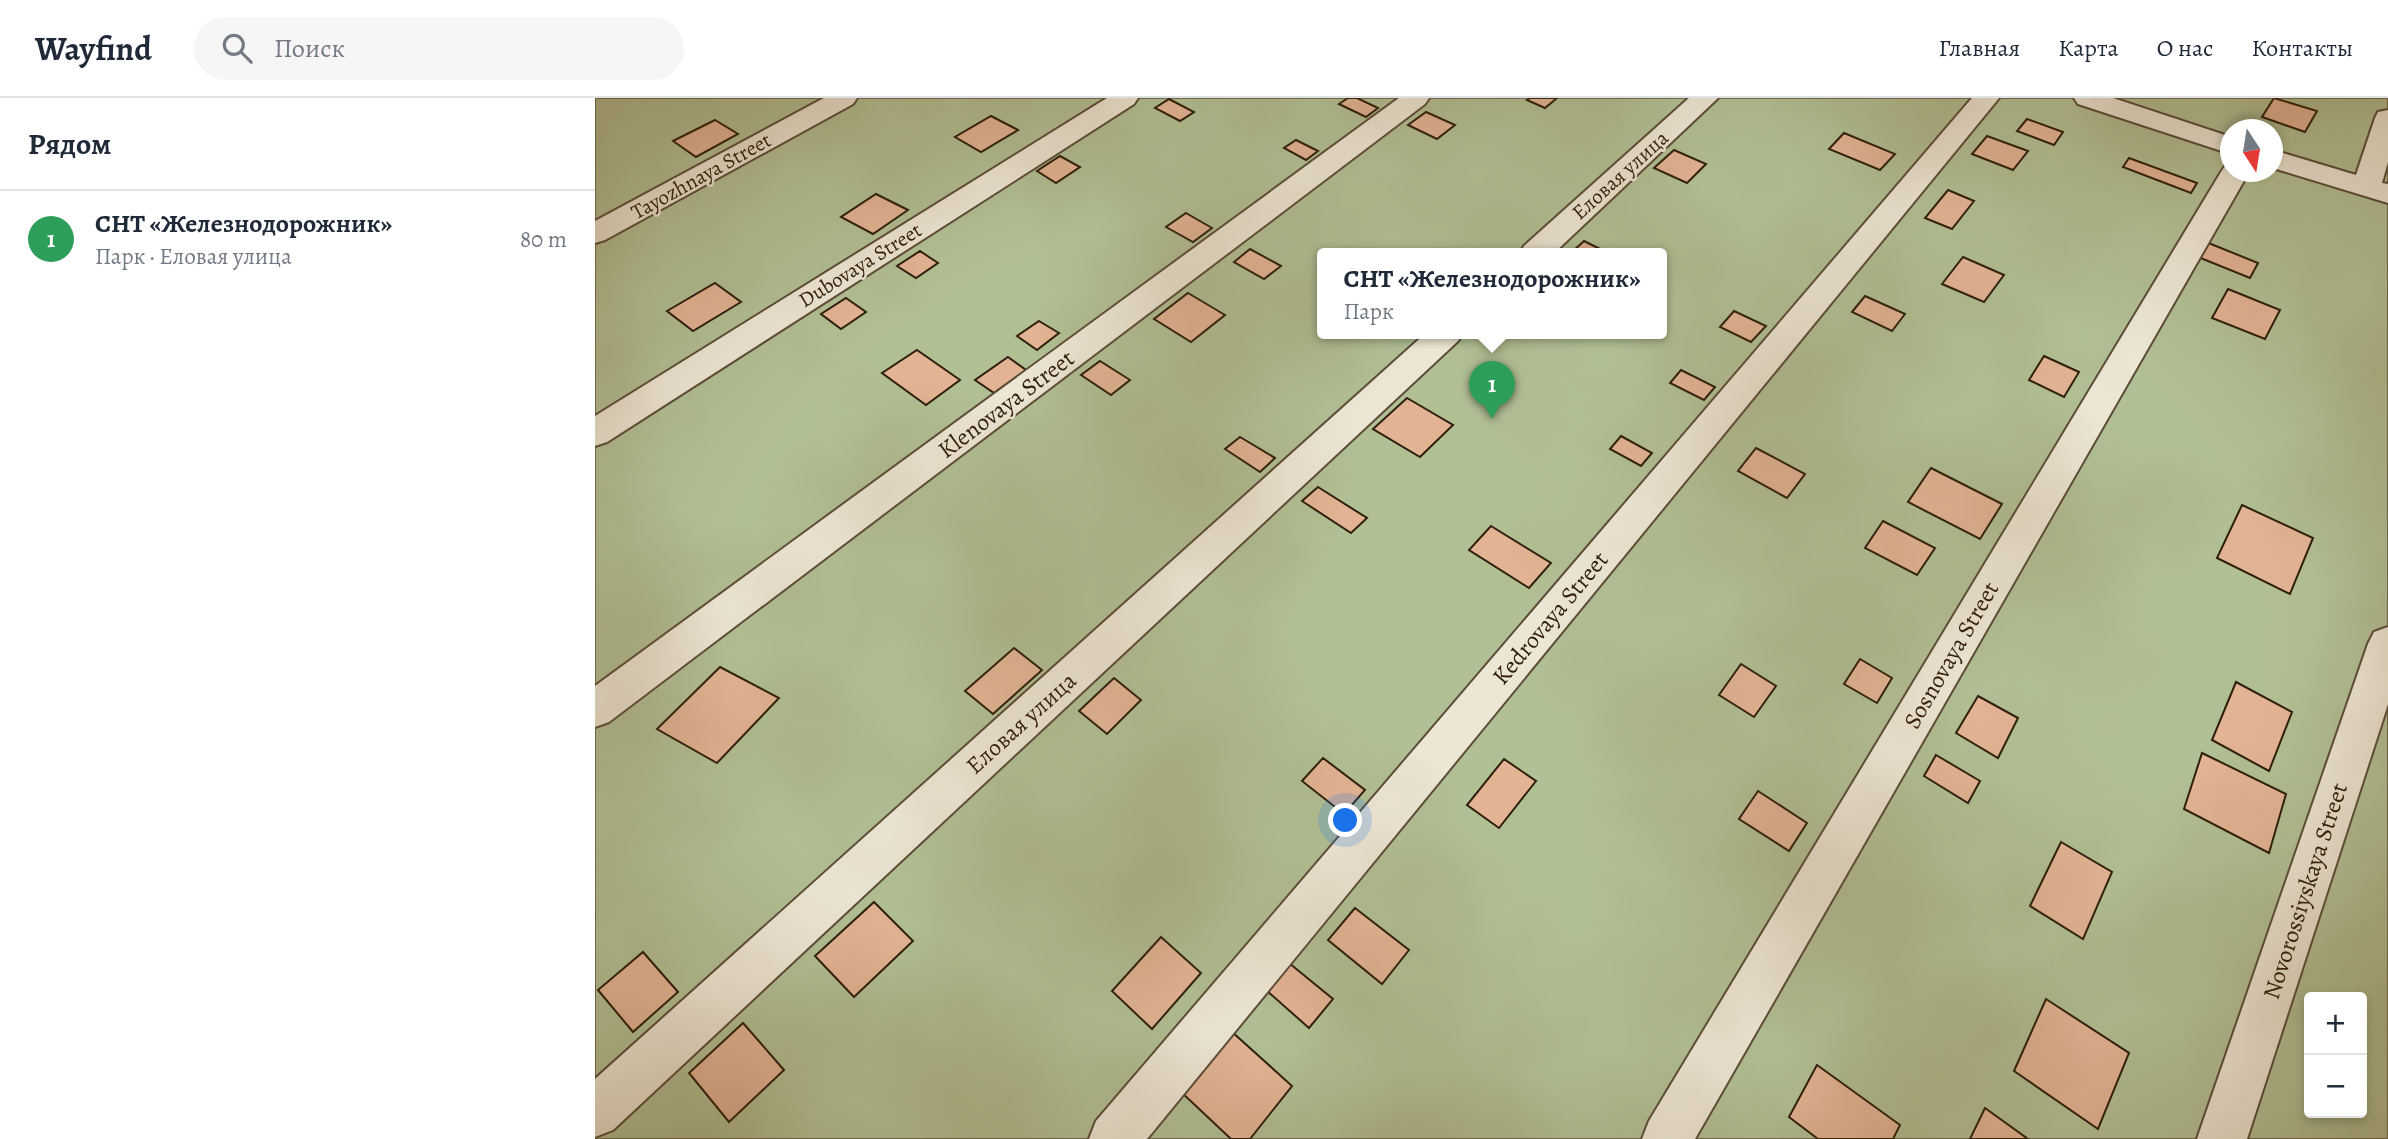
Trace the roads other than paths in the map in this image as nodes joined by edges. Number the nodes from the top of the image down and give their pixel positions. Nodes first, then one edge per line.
1 (843, 98) edge
2 (1125, 98) edge
3 (1416, 98) edge
4 (1705, 98) edge
5 (1986, 98) edge
6 (2087, 98) edge
7 (2388, 118) edge
8 (2220, 142) edge
9 (2283, 162) edge
10 (2229, 182) edge
11 (2377, 191) edge
12 (595, 233) edge
13 (1540, 248) edge
14 (1440, 339) edge
15 (595, 433) edge
16 (2388, 644) edge
17 (595, 709) edge
18 (595, 1112) edge
19 (1114, 1139) edge
20 (1667, 1139) edge
21 (2222, 1139) edge

1 - 12 street, Tayozhnaya Street
2 - 15 street, Dubovaya Street
3 - 17 street, Klenovaya Street
4 - 13 street, Еловая улица
5 - 19 street, Kedrovaya Street
6 - 8 street
7 - 11 street
9 - 11 street
10 - 20 street, Sosnovaya Street
14 - 18 street, Еловая улица
16 - 21 street, Novorossiyskaya Street

